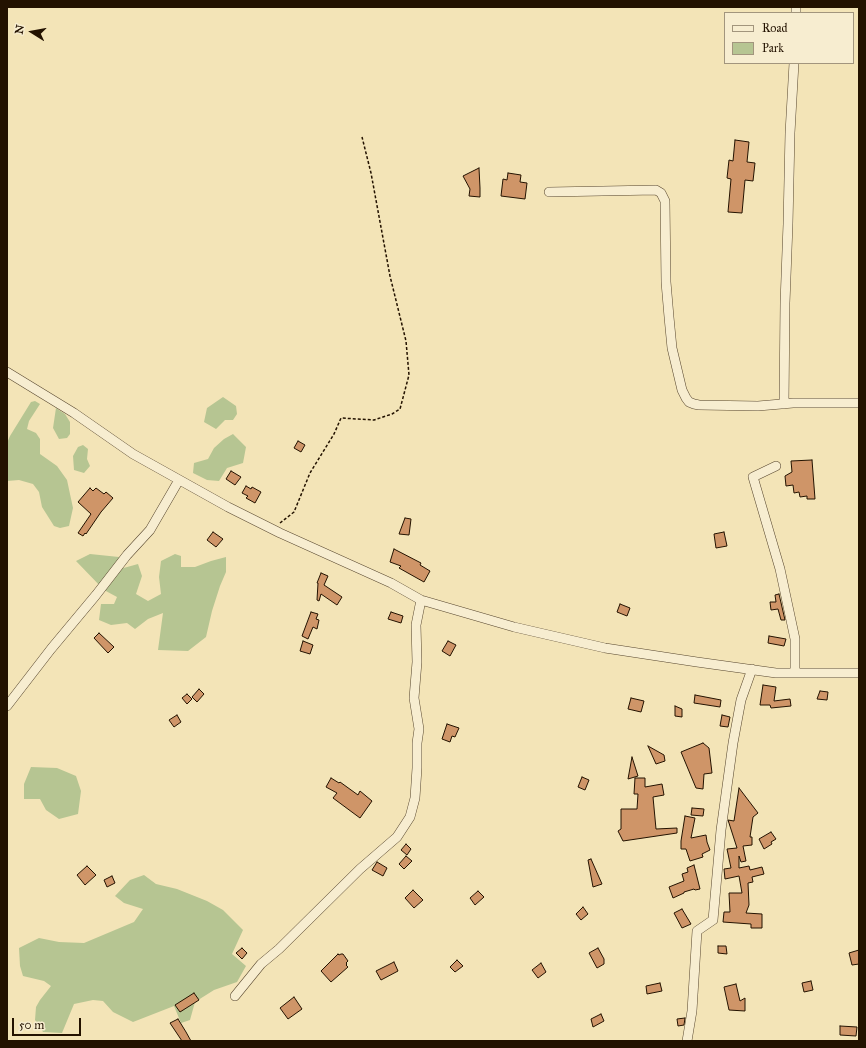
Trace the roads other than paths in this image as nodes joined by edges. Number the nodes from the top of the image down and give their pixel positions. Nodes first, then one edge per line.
1 (794, 64) edge
2 (549, 192) dead end
3 (7, 372) edge
4 (859, 403) edge
5 (784, 404) junction
6 (776, 466) dead end
7 (179, 480) junction
8 (421, 600) junction
9 (752, 670) junction
10 (795, 672) junction
11 (859, 673) edge
12 (7, 706) edge
13 (236, 996) dead end
14 (687, 1041) edge

1 - 5 street
2 - 5 street
3 - 7 street
4 - 5 street
6 - 10 street
7 - 8 street
7 - 12 street
8 - 9 street
8 - 13 street
9 - 10 street
9 - 14 street
10 - 11 street

